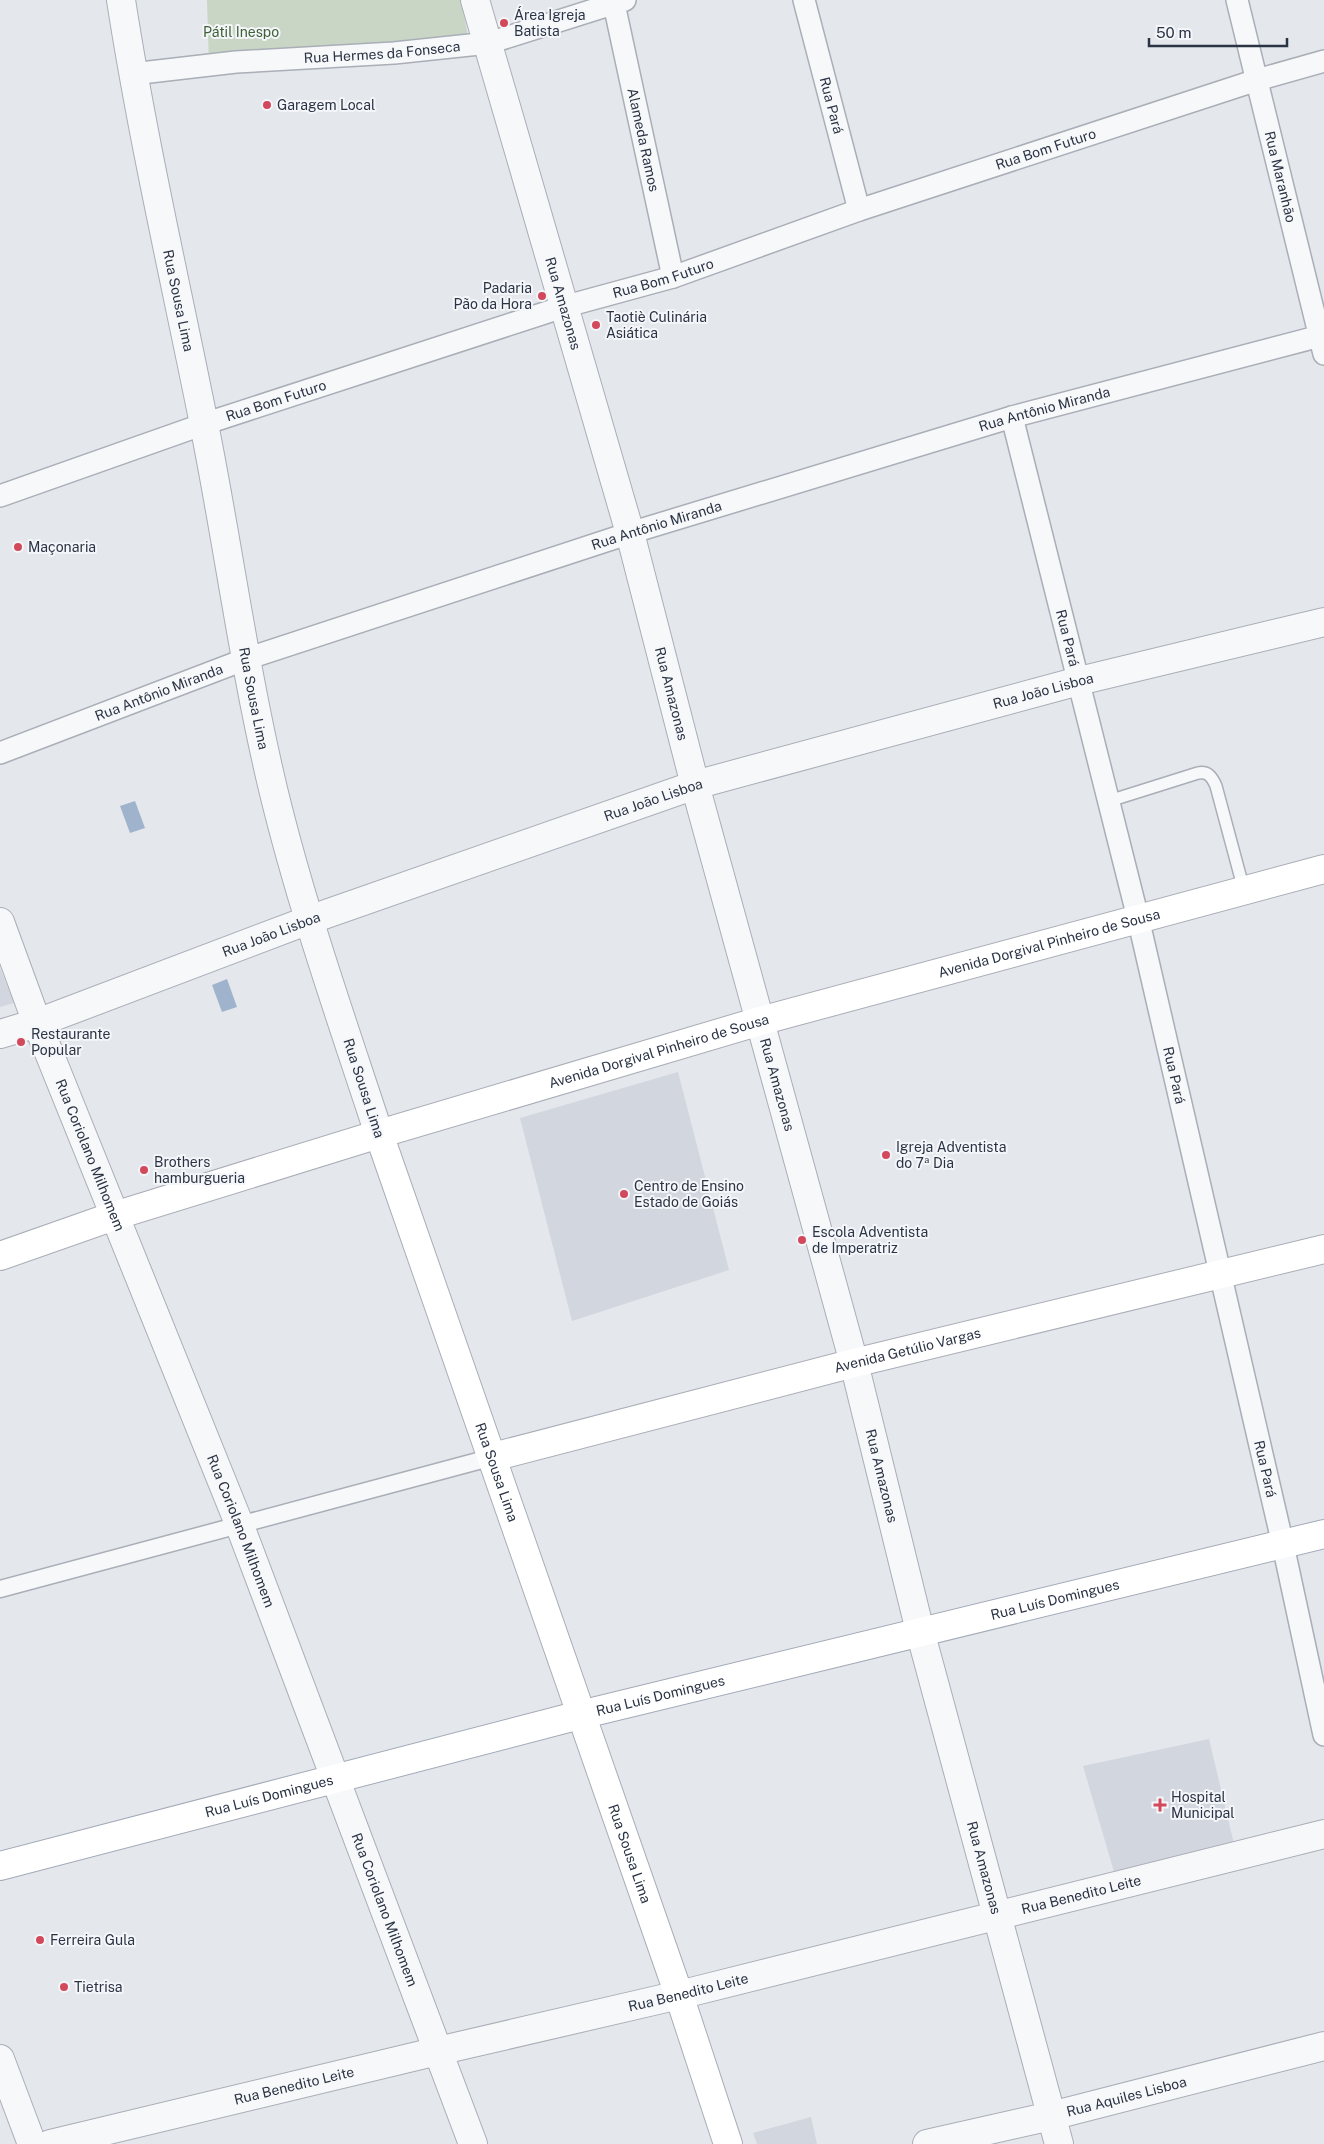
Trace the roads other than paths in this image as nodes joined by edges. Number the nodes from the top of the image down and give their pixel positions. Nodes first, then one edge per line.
1 (121, 0) edge
2 (475, 0) edge
3 (804, 0) edge
4 (1237, 0) edge
5 (619, 2) edge
6 (489, 43) junction
7 (1324, 61) edge
8 (132, 74) junction
9 (1257, 80) junction
10 (860, 210) junction
11 (673, 277) junction
12 (563, 307) junction
13 (1322, 341) edge
14 (1012, 417) junction
15 (204, 424) junction
16 (0, 496) edge
17 (630, 533) junction
18 (1324, 622) edge
19 (246, 658) junction
20 (1079, 681) junction
21 (0, 753) edge
22 (695, 785) junction
23 (1109, 801) junction
24 (1324, 869) edge
25 (1244, 890) junction
26 (1138, 918) junction
27 (309, 920) junction
28 (0, 922) edge
29 (760, 1021) junction
30 (36, 1023) junction
31 (0, 1034) edge
32 (379, 1134) junction
33 (114, 1216) junction
34 (1324, 1249) edge
35 (0, 1256) edge
36 (1220, 1275) junction
37 (854, 1364) junction
38 (492, 1457) junction
39 (240, 1526) junction
40 (1324, 1534) edge
41 (1283, 1545) junction
42 (0, 1589) edge
43 (920, 1632) junction
44 (580, 1715) junction
45 (1324, 1735) edge
46 (336, 1778) junction
47 (1324, 1834) edge
48 (0, 1866) edge
49 (996, 1916) junction
50 (679, 1996) junction
51 (1324, 2046) edge
52 (438, 2050) junction
53 (0, 2059) edge
54 (1051, 2116) junction
55 (32, 2144) edge
56 (50, 2144) edge
57 (473, 2144) edge
58 (728, 2144) edge
59 (927, 2144) edge
60 (1059, 2144) edge

1 - 8 street, Rua Sousa Lima
2 - 6 street, Rua Amazonas
3 - 10 street, Rua Pará
4 - 9 street, Rua Maranhão
5 - 6 street, Rua Hermes da Fonseca
5 - 11 street, Alameda Ramos
6 - 8 street, Rua Hermes da Fonseca
6 - 12 street, Rua Amazonas
7 - 9 street, Rua Bom Futuro
8 - 15 street, Rua Sousa Lima
9 - 10 street, Rua Bom Futuro
9 - 13 street, Rua Maranhão
10 - 11 street, Rua Bom Futuro
11 - 12 street, Rua Bom Futuro
12 - 15 street, Rua Bom Futuro
12 - 17 street, Rua Amazonas
13 - 14 street, Rua Antônio Miranda
14 - 17 street, Rua Antônio Miranda
14 - 20 street, Rua Pará
15 - 16 street, Rua Bom Futuro
15 - 19 street, Rua Sousa Lima
17 - 19 street, Rua Antônio Miranda
17 - 22 street, Rua Amazonas
18 - 20 street, Rua João Lisboa
19 - 21 street, Rua Antônio Miranda
19 - 27 street, Rua Sousa Lima
20 - 22 street, Rua João Lisboa
20 - 23 street, Rua Pará
22 - 27 street, Rua João Lisboa
22 - 29 street, Rua Amazonas
23 - 25 lane
23 - 26 street, Rua Pará
24 - 25 main road, Avenida Dorgival Pinheiro de Sousa
25 - 26 main road, Avenida Dorgival Pinheiro de Sousa
26 - 29 main road, Avenida Dorgival Pinheiro de Sousa
26 - 36 street, Rua Pará
27 - 30 street, Rua João Lisboa
27 - 32 street, Rua Sousa Lima
28 - 30 street, Rua Coriolano Milhomem
29 - 32 main road, Avenida Dorgival Pinheiro de Sousa
29 - 37 street, Rua Amazonas
30 - 31 street, Rua João Lisboa
30 - 33 street, Rua Coriolano Milhomem
32 - 33 main road, Avenida Dorgival Pinheiro de Sousa
32 - 38 main road, Rua Sousa Lima
33 - 35 main road, Avenida Dorgival Pinheiro de Sousa
33 - 39 street, Rua Coriolano Milhomem
34 - 36 main road, Avenida Getúlio Vargas
36 - 37 main road, Avenida Getúlio Vargas
36 - 41 street, Rua Pará
37 - 38 main road, Avenida Getúlio Vargas
37 - 43 street, Rua Amazonas
38 - 39 street
38 - 44 main road, Rua Sousa Lima
39 - 42 street
39 - 46 street, Rua Coriolano Milhomem
40 - 41 main road, Rua Luís Domingues
41 - 43 main road, Rua Luís Domingues
41 - 45 street, Rua Pará
43 - 44 main road, Rua Luís Domingues
43 - 49 street, Rua Amazonas
44 - 46 main road, Rua Luís Domingues
44 - 50 main road, Rua Sousa Lima
46 - 48 main road, Rua Luís Domingues
46 - 52 street, Rua Coriolano Milhomem
47 - 49 street, Rua Benedito Leite
49 - 50 street, Rua Benedito Leite
49 - 54 street, Rua Amazonas
50 - 52 street, Rua Benedito Leite
50 - 58 main road, Rua Sousa Lima
51 - 54 street, Rua Aquiles Lisboa
52 - 56 street, Rua Benedito Leite
52 - 57 street, Rua Coriolano Milhomem
53 - 55 street
54 - 59 street, Rua Aquiles Lisboa
54 - 60 street, Rua Amazonas

